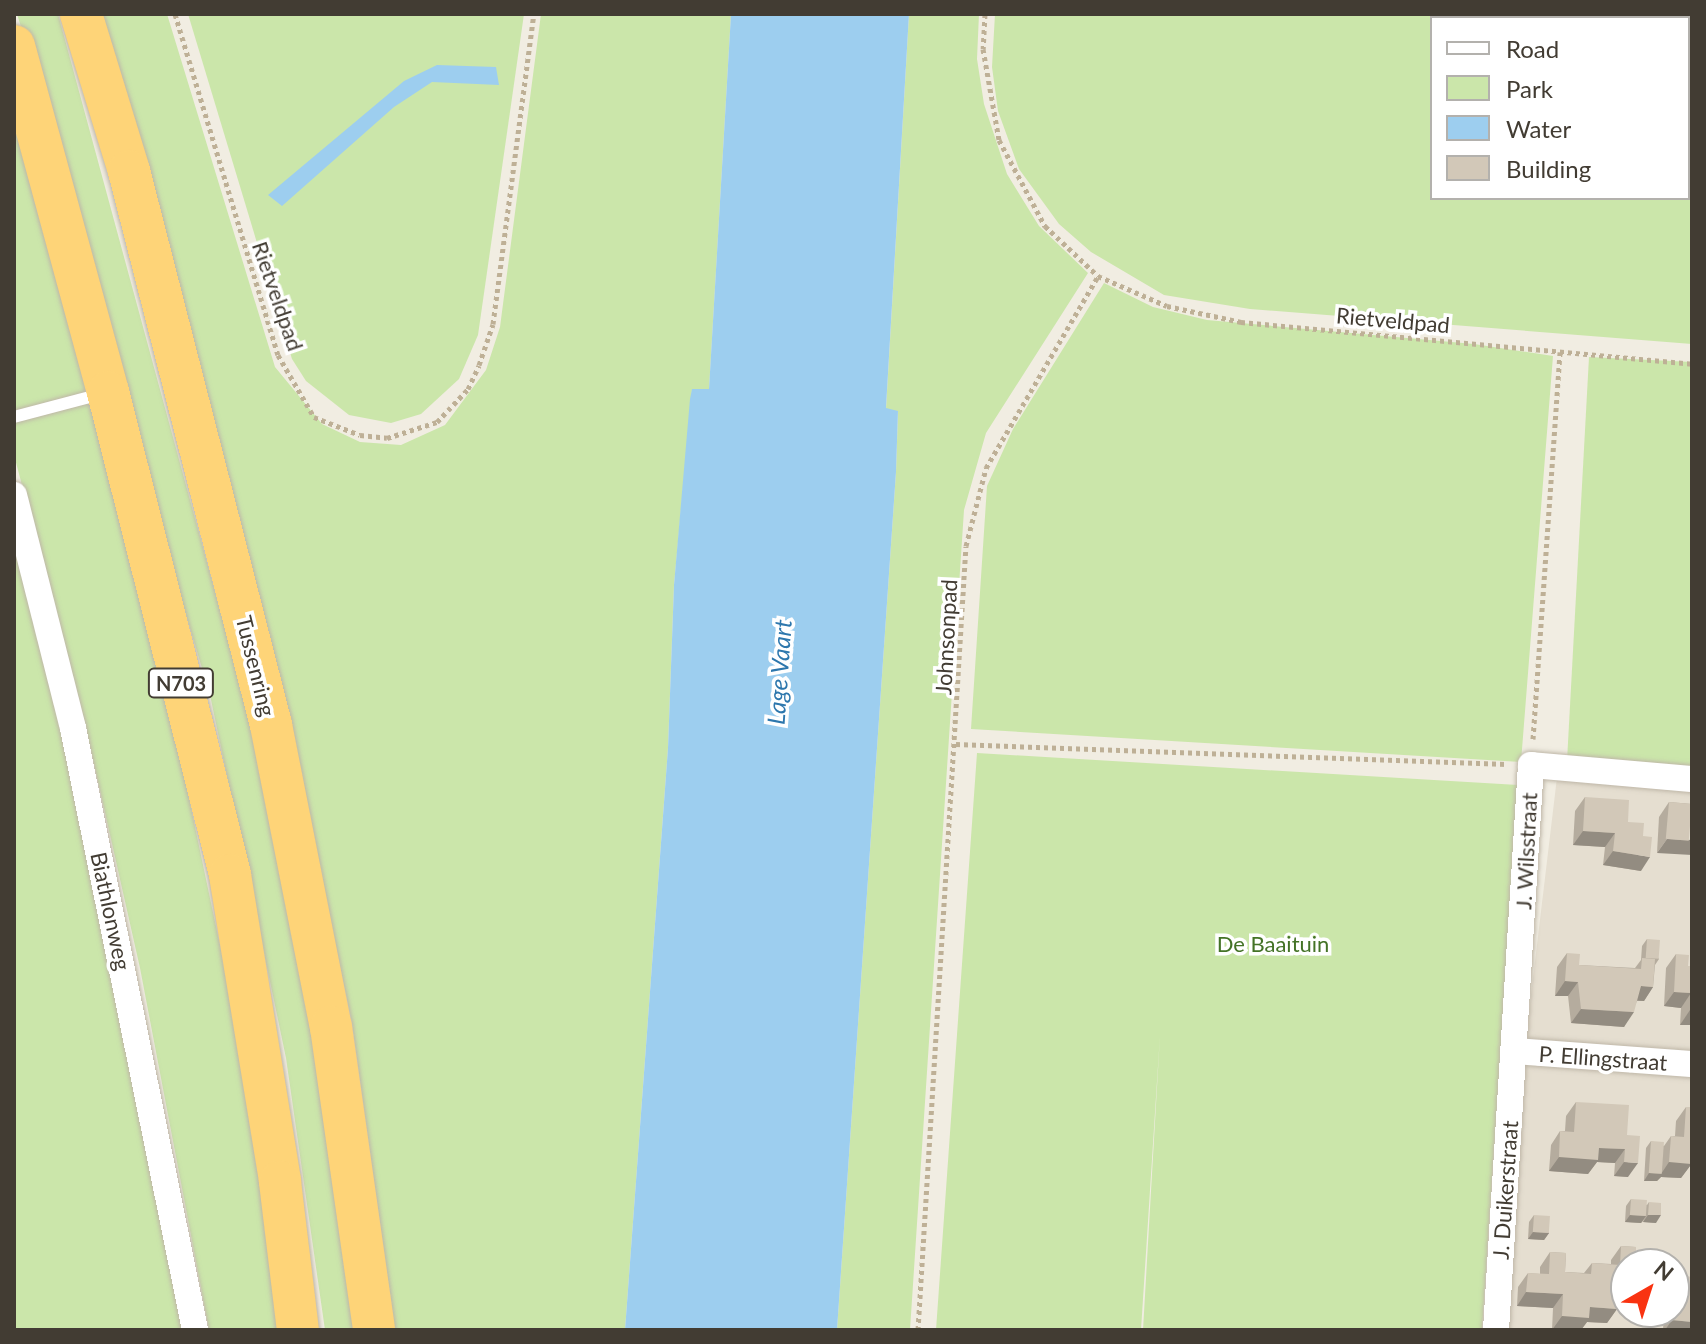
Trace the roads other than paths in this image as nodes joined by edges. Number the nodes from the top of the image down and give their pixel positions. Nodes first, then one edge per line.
1 (81, 14) edge
2 (14, 46) edge
3 (108, 392) junction
4 (14, 417) edge
5 (14, 495) edge
6 (1692, 779) edge
7 (1514, 1051) junction
8 (1692, 1064) edge
9 (195, 1330) edge
10 (298, 1330) edge
11 (374, 1330) edge
12 (1496, 1330) edge

1 - 11 highway, Tussenring
2 - 3 highway, N703
3 - 4 lane
3 - 10 highway, N703
5 - 9 street, Biathlonweg
6 - 7 street, J. Wilsstraat
7 - 8 street, P. Ellingstraat
7 - 12 street, J. Duikerstraat

